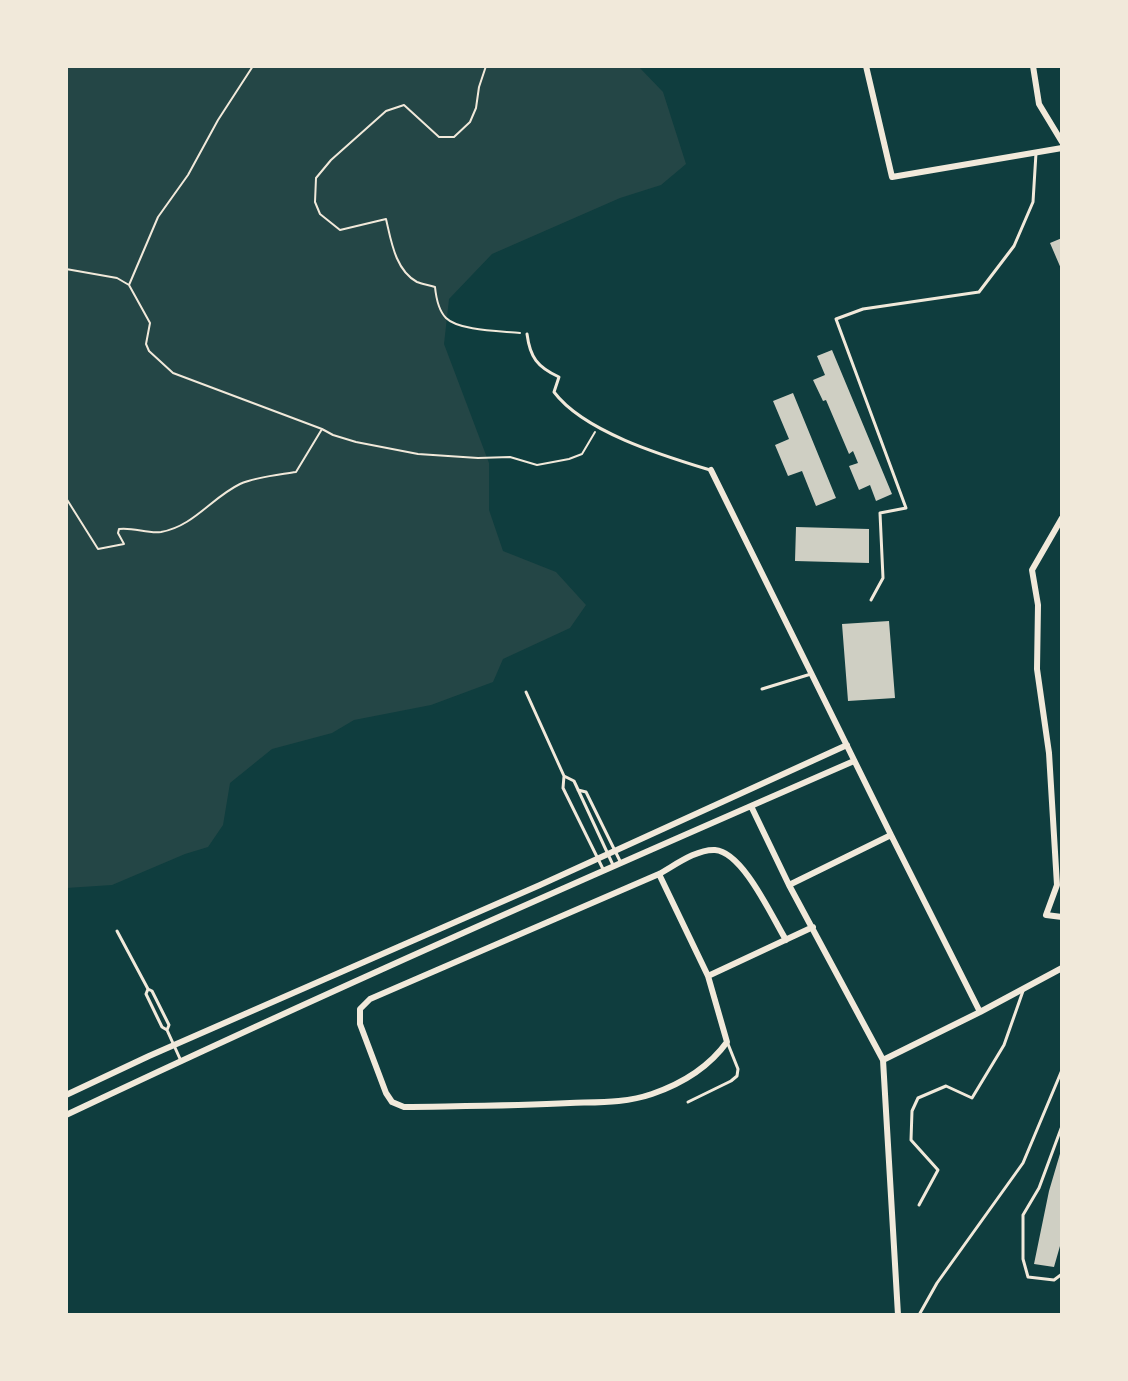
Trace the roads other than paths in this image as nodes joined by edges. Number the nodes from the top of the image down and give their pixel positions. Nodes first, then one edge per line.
1 (866, 66) edge
2 (1033, 66) edge
3 (1062, 142) edge
4 (1062, 148) edge
5 (1036, 153) junction
6 (527, 334) road end
7 (711, 470) joint
8 (1062, 518) edge
9 (871, 600) dead end
10 (812, 674) junction
11 (762, 690) dead end
12 (526, 692) dead end
13 (847, 745) junction
14 (854, 761) junction
15 (564, 776) junction
16 (577, 789) junction
17 (751, 806) junction
18 (891, 835) junction
19 (616, 851) junction
20 (608, 854) junction
21 (598, 858) junction
22 (621, 863) junction
23 (613, 867) junction
24 (603, 871) junction
25 (659, 874) junction
26 (789, 885) junction
27 (1062, 917) edge
28 (813, 927) junction
29 (117, 931) dead end
30 (786, 940) junction
31 (1062, 968) edge
32 (708, 976) junction
33 (148, 989) junction
34 (1023, 989) junction
35 (980, 1012) junction
36 (167, 1030) junction
37 (727, 1042) junction
38 (174, 1045) junction
39 (181, 1060) junction
40 (883, 1060) junction
41 (1062, 1070) edge
42 (66, 1095) edge
43 (688, 1102) dead end
44 (66, 1115) edge
45 (1062, 1126) edge
46 (919, 1205) dead end
47 (1062, 1274) edge
48 (898, 1315) edge
49 (919, 1315) edge

1 - 5 street
2 - 3 street
4 - 5 street
5 - 9 lane
6 - 7 lane
7 - 10 street
8 - 27 street
10 - 11 lane
10 - 13 street
12 - 15 lane
13 - 14 street
13 - 19 street
14 - 17 street
14 - 18 street
15 - 16 lane
15 - 21 lane
16 - 19 lane
16 - 20 lane
17 - 22 street
17 - 26 street
18 - 26 street
18 - 35 street
19 - 20 street
19 - 22 lane
20 - 21 street
20 - 23 lane
21 - 24 lane
21 - 38 street
22 - 23 street
23 - 24 street
24 - 39 street
25 - 30 street
25 - 32 street
25 - 37 street
26 - 28 street
28 - 30 street
28 - 40 street
29 - 33 lane
30 - 32 street
31 - 34 street
32 - 37 street
33 - 36 lane
33 - 36 lane
34 - 35 street
34 - 46 lane
35 - 40 street
36 - 38 lane
37 - 43 lane
38 - 39 lane
38 - 42 street
39 - 44 street
40 - 48 street
41 - 49 lane
45 - 47 lane

